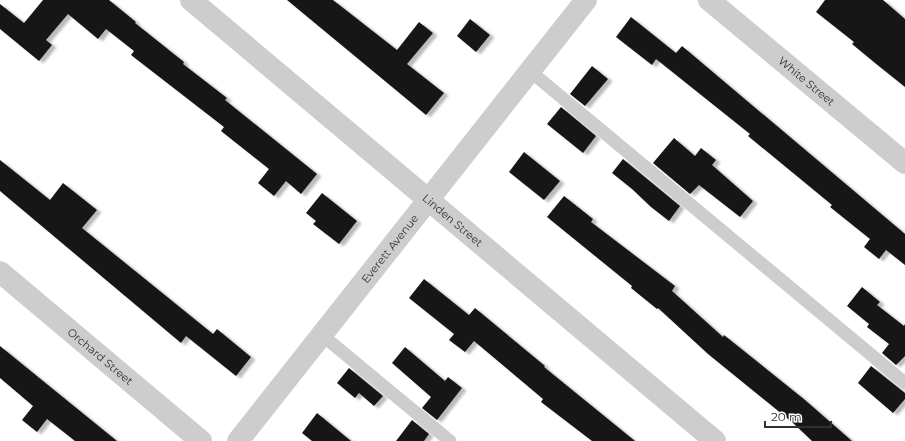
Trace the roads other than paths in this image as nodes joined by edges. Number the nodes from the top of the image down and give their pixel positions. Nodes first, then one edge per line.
1 (191, 0) edge
2 (586, 0) edge
3 (709, 0) edge
4 (530, 71) junction
5 (905, 163) edge
6 (428, 200) junction
7 (0, 272) edge
8 (322, 335) junction
9 (905, 383) edge
10 (202, 441) edge
11 (238, 441) edge
12 (450, 441) edge
13 (715, 441) edge

1 - 6 street, Linden Street
2 - 4 street, Everett Avenue
3 - 5 street, White Street
4 - 6 street, Everett Avenue
4 - 9 lane
6 - 8 street, Everett Avenue
6 - 13 street, Linden Street
7 - 10 street, Orchard Street
8 - 11 street, Everett Avenue
8 - 12 lane

